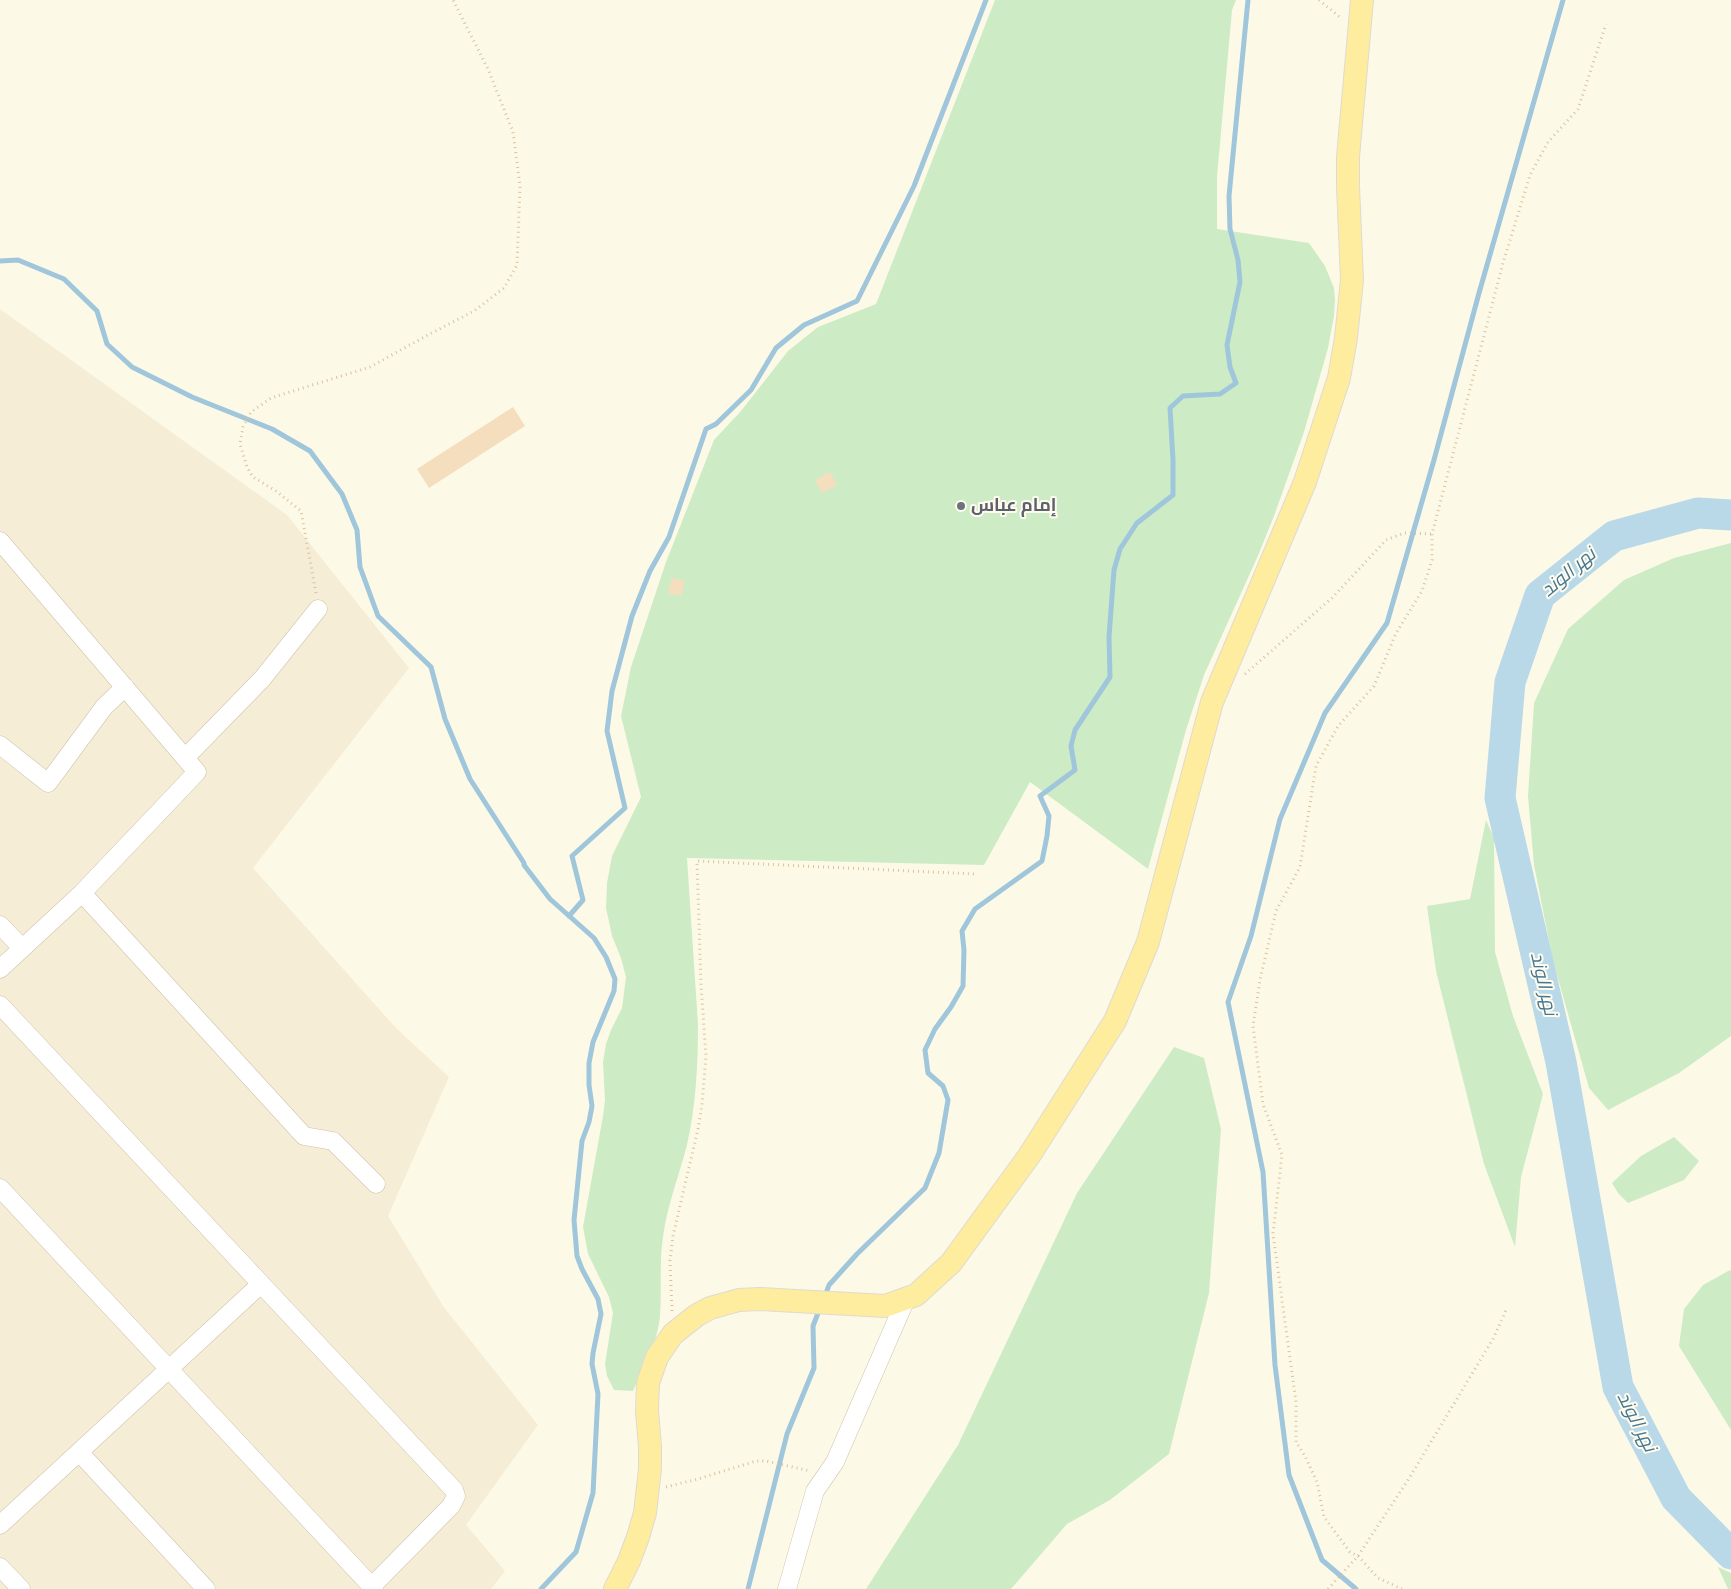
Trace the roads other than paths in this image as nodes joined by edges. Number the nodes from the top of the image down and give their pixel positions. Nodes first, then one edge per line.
1 (1362, 0) edge
2 (0, 542) edge
3 (318, 609) road end
4 (125, 687) junction
5 (0, 745) edge
6 (185, 758) junction
7 (82, 893) junction
8 (0, 925) edge
9 (22, 948) junction
10 (0, 969) edge
11 (0, 1006) edge
12 (376, 1184) dead end
13 (0, 1188) edge
14 (261, 1284) junction
15 (906, 1299) junction
16 (169, 1369) junction
17 (79, 1452) junction
18 (0, 1525) edge
19 (0, 1567) edge
20 (373, 1588) edge
21 (21, 1589) edge
22 (206, 1589) edge
23 (615, 1589) edge
24 (787, 1589) edge

1 - 15 main road
2 - 4 street
3 - 6 street
4 - 5 street
4 - 6 street
6 - 7 street
7 - 9 street
7 - 12 street
8 - 9 street
9 - 10 street
11 - 14 street
13 - 16 street
14 - 16 street
14 - 20 street
15 - 23 main road
15 - 24 street
16 - 17 street
16 - 20 street
17 - 18 street
17 - 22 street
19 - 21 street

